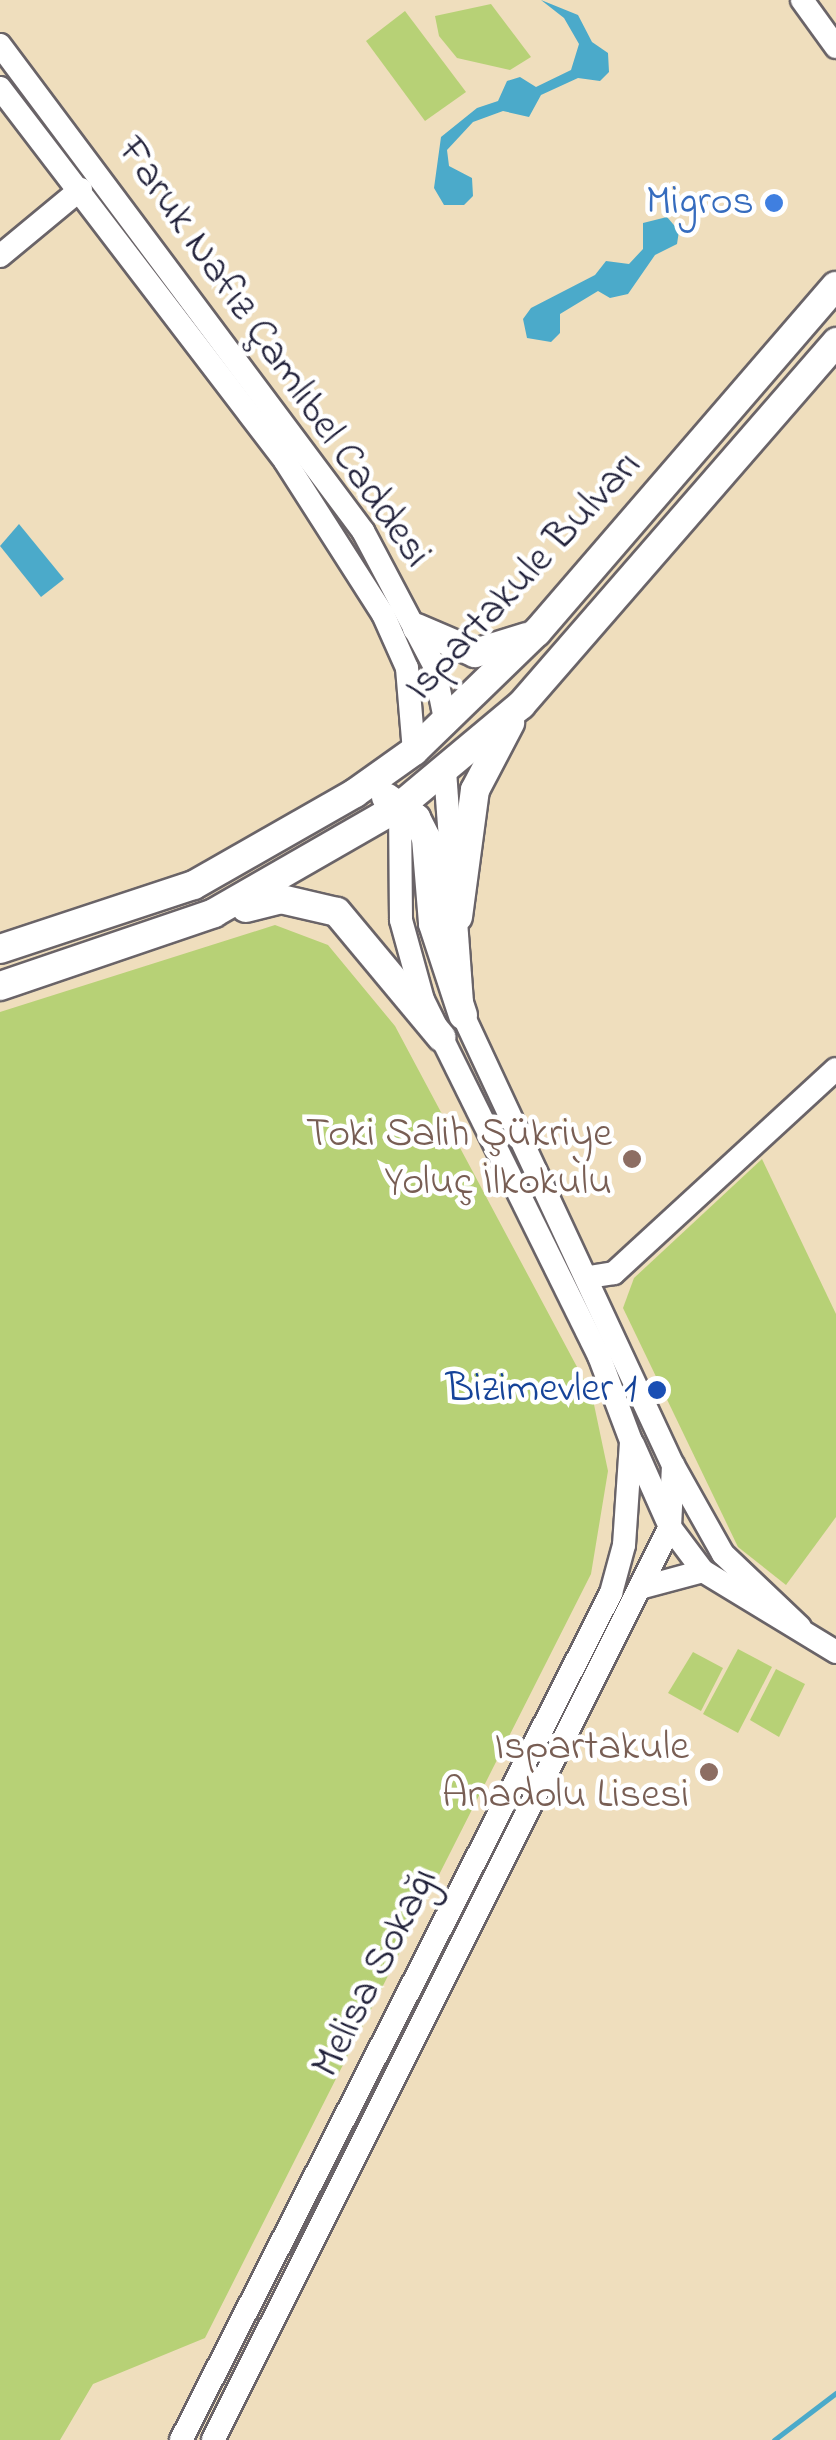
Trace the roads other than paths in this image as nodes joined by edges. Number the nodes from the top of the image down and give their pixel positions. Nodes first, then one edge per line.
1 (802, 0) edge
2 (0, 45) edge
3 (836, 47) edge
4 (0, 88) edge
5 (88, 156) junction
6 (81, 189) junction
7 (114, 191) junction
8 (0, 256) edge
9 (836, 286) edge
10 (836, 342) edge
11 (418, 628) junction
12 (537, 632) junction
13 (521, 704) junction
14 (446, 724) junction
15 (414, 751) junction
16 (445, 772) junction
17 (355, 794) junction
18 (400, 806) junction
19 (458, 917) junction
20 (196, 920) junction
21 (0, 949) edge
22 (0, 986) edge
23 (463, 1015) junction
24 (441, 1038) junction
25 (836, 1069) edge
26 (589, 1277) junction
27 (632, 1440) junction
28 (673, 1465) junction
29 (670, 1526) junction
30 (704, 1571) junction
31 (640, 1588) junction
32 (800, 1627) junction
33 (836, 1652) edge
34 (181, 2440) edge
35 (213, 2440) edge

1 - 3 street
2 - 5 street, Faruk Nafız Çamlıbel Caddesi
4 - 6 street, Faruk Nafız Çamlıbel Caddesi
5 - 6 street
5 - 7 street, Faruk Nafız Çamlıbel Caddesi
6 - 7 street
6 - 8 street
6 - 15 street, Faruk Nafız Çamlıbel Caddesi
7 - 11 street, Faruk Nafız Çamlıbel Caddesi
9 - 12 main road, Ispartakule Bulvarı
10 - 13 main road, Ispartakule Bulvarı
11 - 12 main road
11 - 14 street, Faruk Nafız Çamlıbel Caddesi
12 - 14 main road, Ispartakule Bulvarı
13 - 16 main road, Ispartakule Bulvarı
13 - 19 main road
14 - 15 main road, Ispartakule Bulvarı
14 - 16 main road
15 - 17 main road, Ispartakule Bulvarı
15 - 18 main road
16 - 18 main road, Ispartakule Bulvarı
16 - 19 street
17 - 18 main road
17 - 21 main road, Ispartakule Bulvarı
18 - 20 main road, Ispartakule Bulvarı
18 - 23 main road
18 - 24 street, Melisa Sokağı
19 - 23 street
20 - 22 main road, Ispartakule Bulvarı
20 - 24 main road
23 - 26 street
24 - 27 street, Melisa Sokağı
25 - 26 street
26 - 28 street
27 - 29 street
27 - 34 street, Melisa Sokağı
28 - 29 street
28 - 32 street
29 - 30 street
29 - 31 street, Melisa Sokağı
30 - 31 street
30 - 32 street
31 - 35 street, Melisa Sokağı
32 - 33 street

